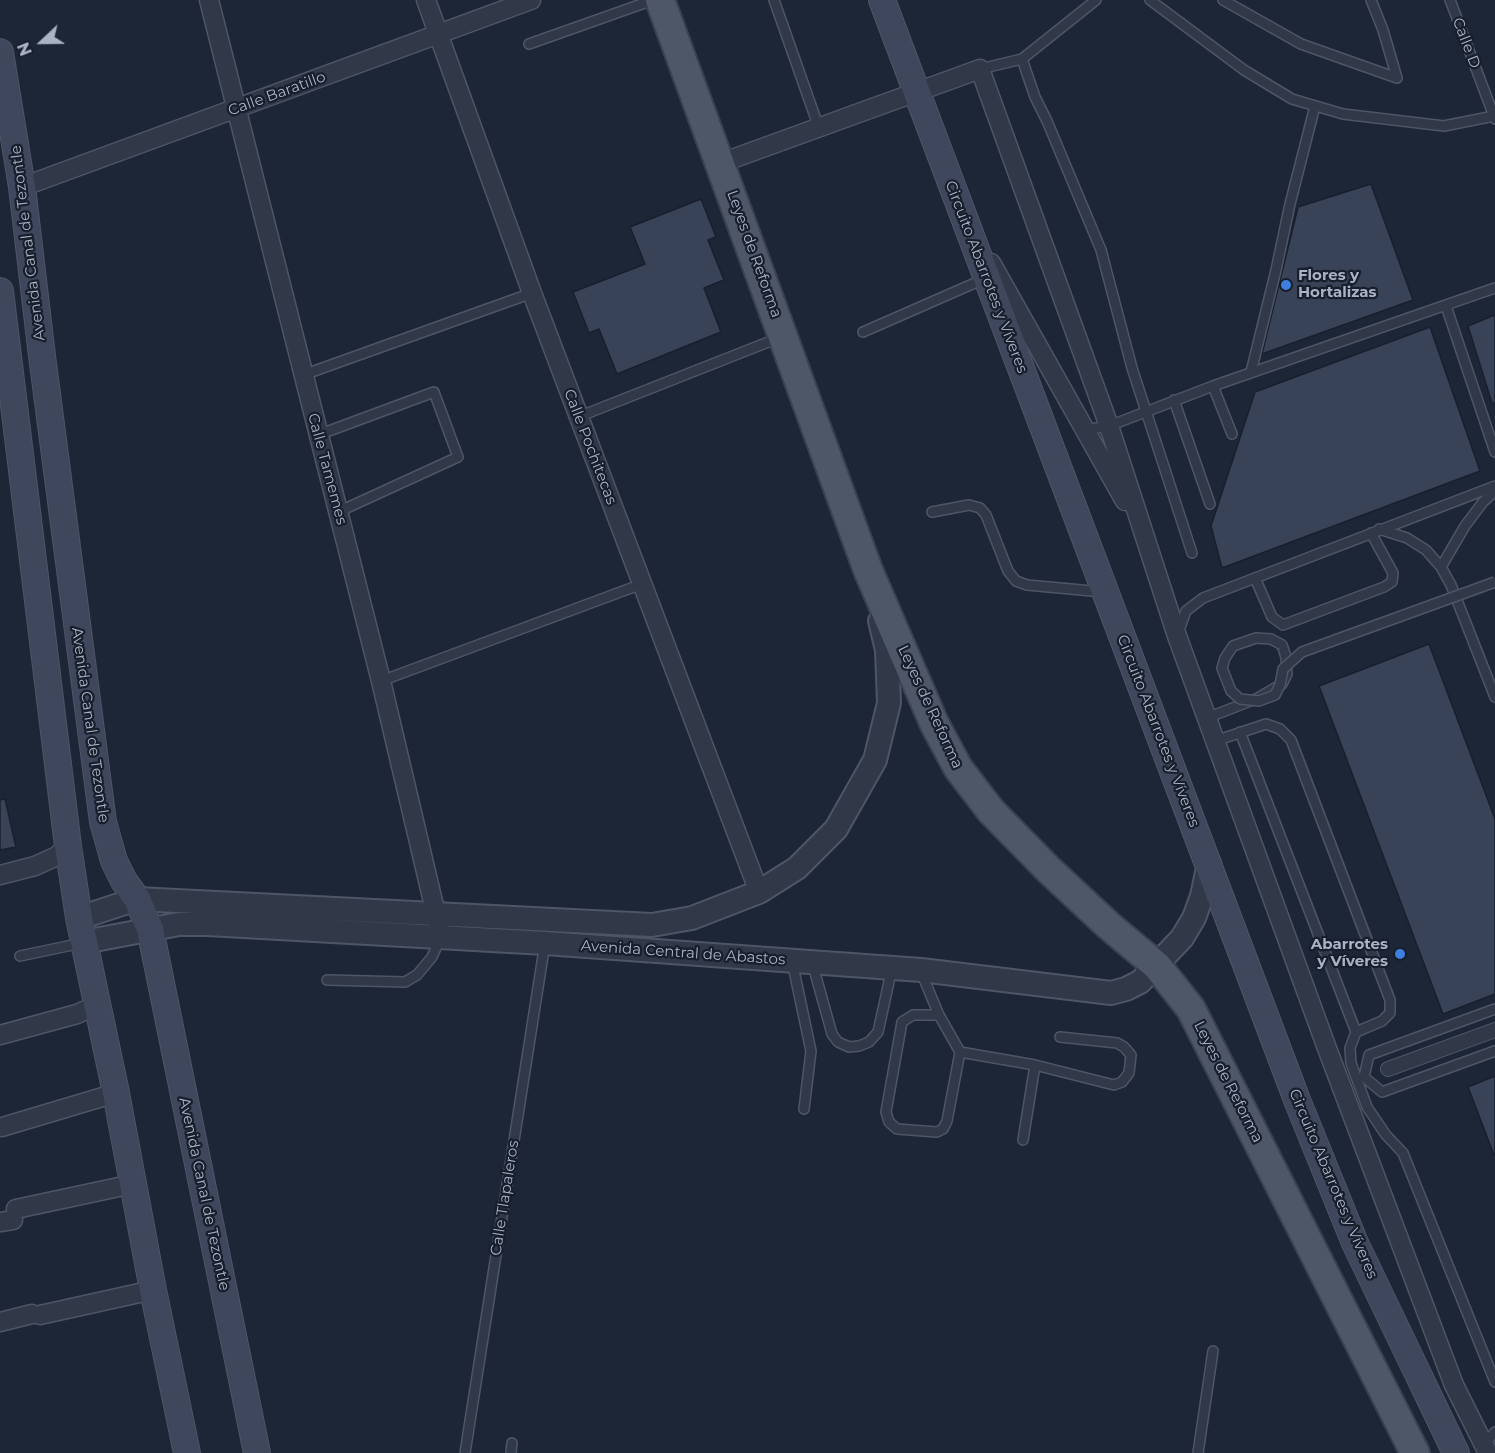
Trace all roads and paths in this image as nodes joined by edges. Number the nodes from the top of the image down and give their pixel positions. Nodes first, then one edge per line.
1 (209, 0) edge
2 (426, 0) edge
3 (531, 0) edge
4 (653, 0) edge
5 (660, 0) edge
6 (774, 0) edge
7 (882, 0) edge
8 (1096, 0) edge
9 (1150, 0) edge
10 (1223, 0) edge
11 (1371, 0) edge
12 (1450, 0) edge
13 (439, 35) junction
14 (530, 44) dead end
15 (0, 52) edge
16 (1022, 59) junction
17 (980, 69) junction
18 (916, 93) junction
19 (1315, 106) junction
20 (237, 109) junction
21 (1495, 117) edge
22 (819, 128) junction
23 (721, 163) junction
24 (22, 187) junction
25 (960, 209) junction
26 (987, 278) junction
27 (1495, 288) edge
28 (532, 292) junction
29 (1, 300) edge
30 (1446, 306) junction
31 (862, 332) dead end
32 (39, 333) junction
33 (783, 336) junction
34 (3, 351) edge
35 (1251, 372) junction
36 (303, 375) junction
37 (1213, 386) junction
38 (1174, 400) junction
39 (1146, 412) junction
40 (1495, 414) edge
41 (579, 417) junction
42 (1485, 418) junction
43 (1109, 426) junction
44 (1085, 430) junction
45 (318, 435) junction
46 (1232, 435) dead end
47 (1495, 452) edge
48 (1495, 486) edge
49 (1495, 491) edge
50 (1210, 504) dead end
51 (338, 512) junction
52 (932, 512) dead end
53 (1142, 531) junction
54 (1375, 531) junction
55 (1192, 553) dead end
56 (1441, 567) junction
57 (868, 570) junction
58 (1255, 578) junction
59 (1495, 582) edge
60 (642, 584) junction
61 (1106, 592) junction
62 (1177, 636) junction
63 (381, 681) junction
64 (1495, 696) edge
65 (1207, 718) junction
66 (1240, 732) junction
67 (1215, 741) junction
68 (68, 846) junction
69 (1209, 863) junction
70 (35, 866) junction
71 (0, 874) edge
72 (74, 882) junction
73 (759, 892) junction
74 (137, 899) junction
75 (437, 914) junction
76 (150, 929) junction
77 (82, 930) junction
78 (441, 938) junction
79 (545, 944) junction
80 (20, 956) dead end
81 (802, 962) junction
82 (1157, 966) junction
83 (892, 968) junction
84 (921, 970) junction
85 (327, 980) dead end
86 (97, 1005) junction
87 (1495, 1009) edge
88 (939, 1015) junction
89 (1495, 1030) edge
90 (1356, 1032) junction
91 (0, 1035) edge
92 (1060, 1037) dead end
93 (1495, 1051) edge
94 (960, 1052) junction
95 (1035, 1065) junction
96 (1388, 1069) dead end
97 (116, 1093) junction
98 (804, 1109) dead end
99 (2, 1127) dead end
100 (1023, 1140) dead end
101 (133, 1184) junction
102 (10, 1217) edge
103 (153, 1290) junction
104 (0, 1322) edge
105 (1213, 1351) dead end
106 (1495, 1382) edge
107 (1489, 1443) edge
108 (186, 1453) edge
109 (257, 1453) edge
110 (465, 1453) edge
111 (1198, 1453) edge
112 (1415, 1453) edge
113 (1456, 1453) edge

1 - 20 street, Calle Tamemes
2 - 13 street, Calle Pochitecas
3 - 13 street, Calle Baratillo
4 - 14 lane
5 - 23 main road, Leyes de Reforma
6 - 22 lane
7 - 18 main road, Circuito Abarrotes y Víveres
8 - 16 lane
9 - 19 lane
10 - 11 lane
12 - 21 lane, Calle D
13 - 20 street, Calle Baratillo
13 - 28 street, Calle Pochitecas
15 - 24 main road, Avenida Canal de Tezontle
16 - 17 lane
16 - 39 lane
17 - 18 street
17 - 43 street
18 - 22 street
18 - 25 main road, Circuito Abarrotes y Víveres
19 - 21 lane
19 - 35 lane
20 - 24 street, Calle Baratillo
20 - 36 street, Calle Tamemes
22 - 23 street
23 - 33 main road, Leyes de Reforma
24 - 32 main road, Avenida Canal de Tezontle
25 - 26 main road, Circuito Abarrotes y Víveres
25 - 44 street
26 - 31 lane
26 - 61 main road, Circuito Abarrotes y Víveres
27 - 30 lane
28 - 36 lane
28 - 41 street, Calle Pochitecas
29 - 32 main road
29 - 34 main road
30 - 35 lane
30 - 42 lane
32 - 34 street
32 - 74 main road, Avenida Canal de Tezontle
33 - 41 lane
33 - 57 main road, Leyes de Reforma
34 - 68 main road
35 - 37 lane
36 - 45 street, Calle Tamemes
37 - 38 lane
37 - 46 lane
38 - 39 lane
38 - 50 lane
39 - 43 lane
39 - 55 lane
40 - 42 lane
41 - 60 street, Calle Pochitecas
42 - 47 lane
43 - 44 lane
43 - 53 street
44 - 53 street
45 - 51 street, Calle Tamemes
45 - 51 lane
48 - 54 lane
49 - 56 lane
51 - 63 street, Calle Tamemes
52 - 61 lane
53 - 62 street
54 - 56 lane
54 - 58 lane
54 - 58 lane
56 - 64 lane
57 - 73 street, Avenida Central de Abastos
57 - 82 main road, Leyes de Reforma
58 - 62 lane
59 - 65 lane, bridge
60 - 63 lane
60 - 73 street, Calle Pochitecas
61 - 69 main road, Circuito Abarrotes y Víveres
62 - 65 street
63 - 75 street, Calle Tamemes
65 - 67 street
66 - 67 lane
66 - 90 lane
66 - 90 lane
67 - 107 street
68 - 70 street
68 - 72 main road
69 - 82 street, Avenida Central de Abastos
69 - 113 main road, Circuito Abarrotes y Víveres
70 - 71 street
70 - 72 street
72 - 77 main road
73 - 75 street, Avenida Central de Abastos
74 - 75 street, Avenida Central de Abastos
74 - 76 main road, Avenida Canal de Tezontle
74 - 77 street, Avenida Central de Abastos
75 - 78 street, Calle Tamemes
76 - 77 street, Avenida Central de Abastos
76 - 78 street, Avenida Central de Abastos
76 - 109 main road, Avenida Canal de Tezontle
77 - 80 lane
77 - 86 main road
78 - 79 street, Avenida Central de Abastos
78 - 85 lane
79 - 81 street, Avenida Central de Abastos
79 - 110 lane, Calle Tlapaleros
81 - 83 street, Avenida Central de Abastos
81 - 83 lane
81 - 98 lane
82 - 84 street, Avenida Central de Abastos
82 - 112 main road, Leyes de Reforma
83 - 84 street, Avenida Central de Abastos
84 - 88 lane
86 - 91 street
86 - 97 main road
87 - 93 lane
88 - 94 lane
88 - 94 lane
89 - 96 street
90 - 106 lane
92 - 95 lane
94 - 95 lane
95 - 100 lane
97 - 99 street
97 - 101 main road
101 - 102 street
101 - 103 main road
103 - 104 street
103 - 108 main road
105 - 111 lane

